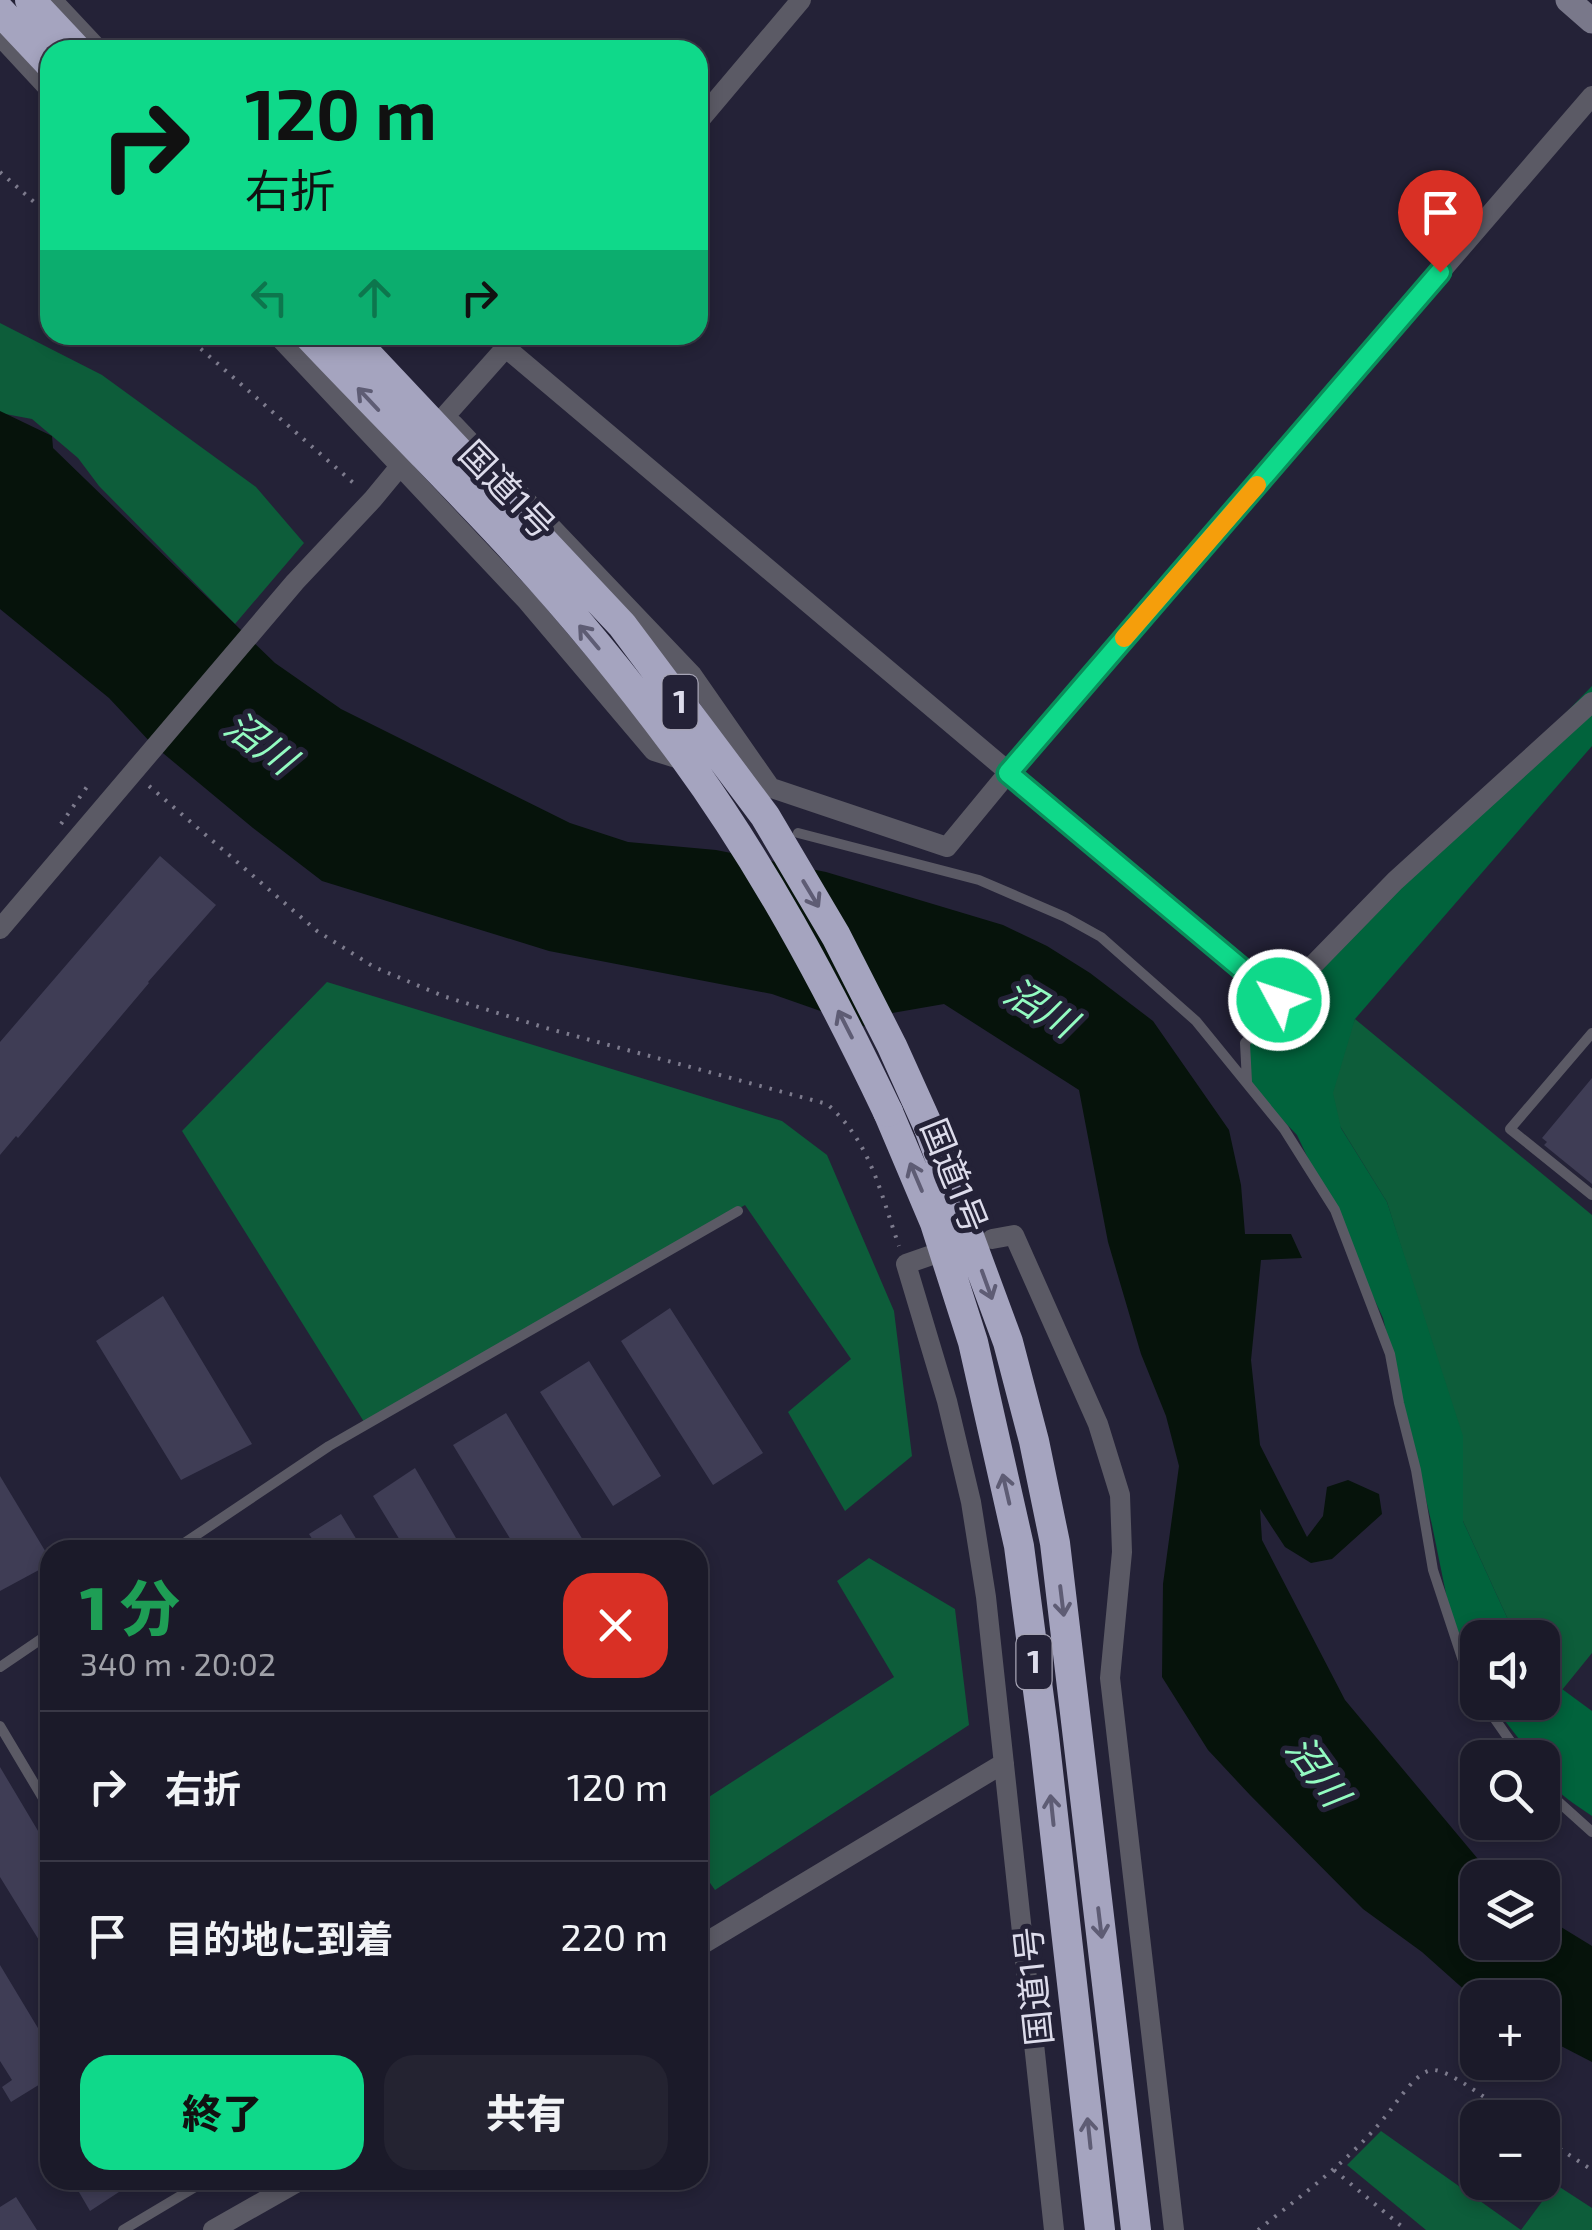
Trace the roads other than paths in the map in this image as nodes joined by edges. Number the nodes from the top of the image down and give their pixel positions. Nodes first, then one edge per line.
1 (30, 0) edge
2 (52, 0) edge
3 (801, 0) edge
4 (1568, 0) edge
5 (0, 12) edge
6 (1592, 21) edge
7 (0, 36) edge
8 (68, 40) edge
9 (90, 40) edge
10 (40, 54) edge
11 (40, 79) edge
12 (1592, 96) edge
13 (708, 110) edge
14 (286, 345) edge
15 (318, 345) edge
16 (359, 345) edge
17 (379, 345) edge
18 (509, 345) edge
19 (515, 345) edge
20 (446, 416) junction
21 (399, 466) junction
22 (1592, 702) edge
23 (1008, 773) junction
24 (770, 787) junction
25 (798, 833) dead end
26 (0, 929) edge
27 (1279, 1000) junction
28 (1592, 1033) edge
29 (1247, 1083) junction
30 (1592, 1195) edge
31 (738, 1211) dead end
32 (992, 1239) dead end
33 (930, 1256) dead end
34 (189, 1540) edge
35 (40, 1640) edge
36 (1460, 1652) edge
37 (0, 1666) edge
38 (0, 1726) edge
39 (1004, 1763) junction
40 (40, 1793) edge
41 (1560, 1803) edge
42 (1592, 1832) edge
43 (708, 1941) edge
44 (190, 2190) edge
45 (284, 2190) edge
46 (123, 2230) edge
47 (214, 2230) edge
48 (1054, 2230) edge
49 (1100, 2230) edge
50 (1136, 2230) edge
51 (1174, 2230) edge

1 - 8 highway
2 - 9 street
3 - 13 street
4 - 6 street
5 - 10 highway
7 - 11 street
12 - 23 street
14 - 21 street
49 -> 15 highway, 国道1号 / 1, bridge
16 -> 50 highway, 国道1号 / 1, bridge
17 - 20 street
18 - 20 street
19 - 23 street
20 - 21 street
20 - 24 street
21 - 24 street
21 - 26 street
22 - 27 street
23 - 24 street
23 - 27 street
25 - 29 lane
27 - 29 lane
28 - 30 lane
29 - 36 lane
31 - 34 lane
32 - 51 street
33 - 39 street
35 - 37 lane
38 - 40 lane
39 - 43 street
39 - 48 street
41 - 42 lane
44 - 46 lane
45 - 47 street

